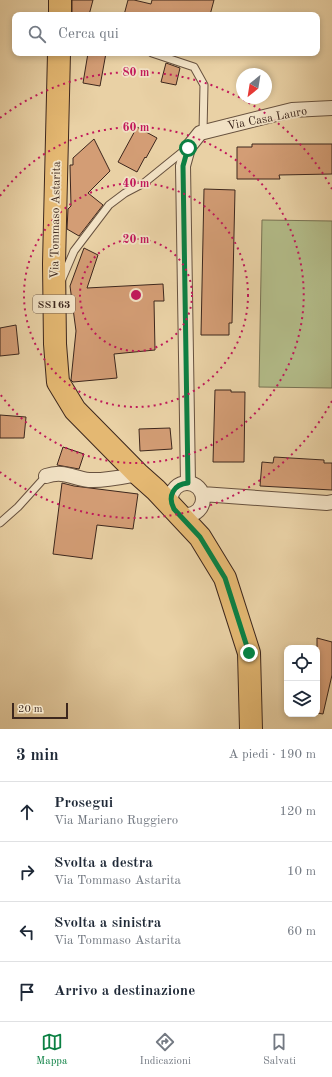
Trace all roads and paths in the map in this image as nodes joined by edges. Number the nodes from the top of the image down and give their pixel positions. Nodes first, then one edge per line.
1 (60, 0) edge
2 (60, 12) edge
3 (59, 56) edge
4 (161, 56) edge
5 (332, 108) edge
6 (203, 132) junction
7 (188, 148) junction
8 (62, 294) dead end
9 (138, 474) junction
10 (46, 476) joint
11 (188, 483) junction
12 (202, 494) junction
13 (332, 502) edge
14 (174, 509) junction
15 (0, 523) edge
16 (251, 729) edge

1 - 2 main road
3 - 9 main road, Via Tommaso Astarita / SS163
4 - 6 lane
5 - 6 street, Via Casa Lauro
6 - 7 street
7 - 8 lane
7 - 11 street
9 - 10 street
9 - 14 main road, Via Tommaso Astarita / SS163
10 - 15 lane
11 - 12 street
11 - 14 street
12 - 13 street
12 - 14 street
14 - 16 main road, Via Tommaso Astarita / SS163

